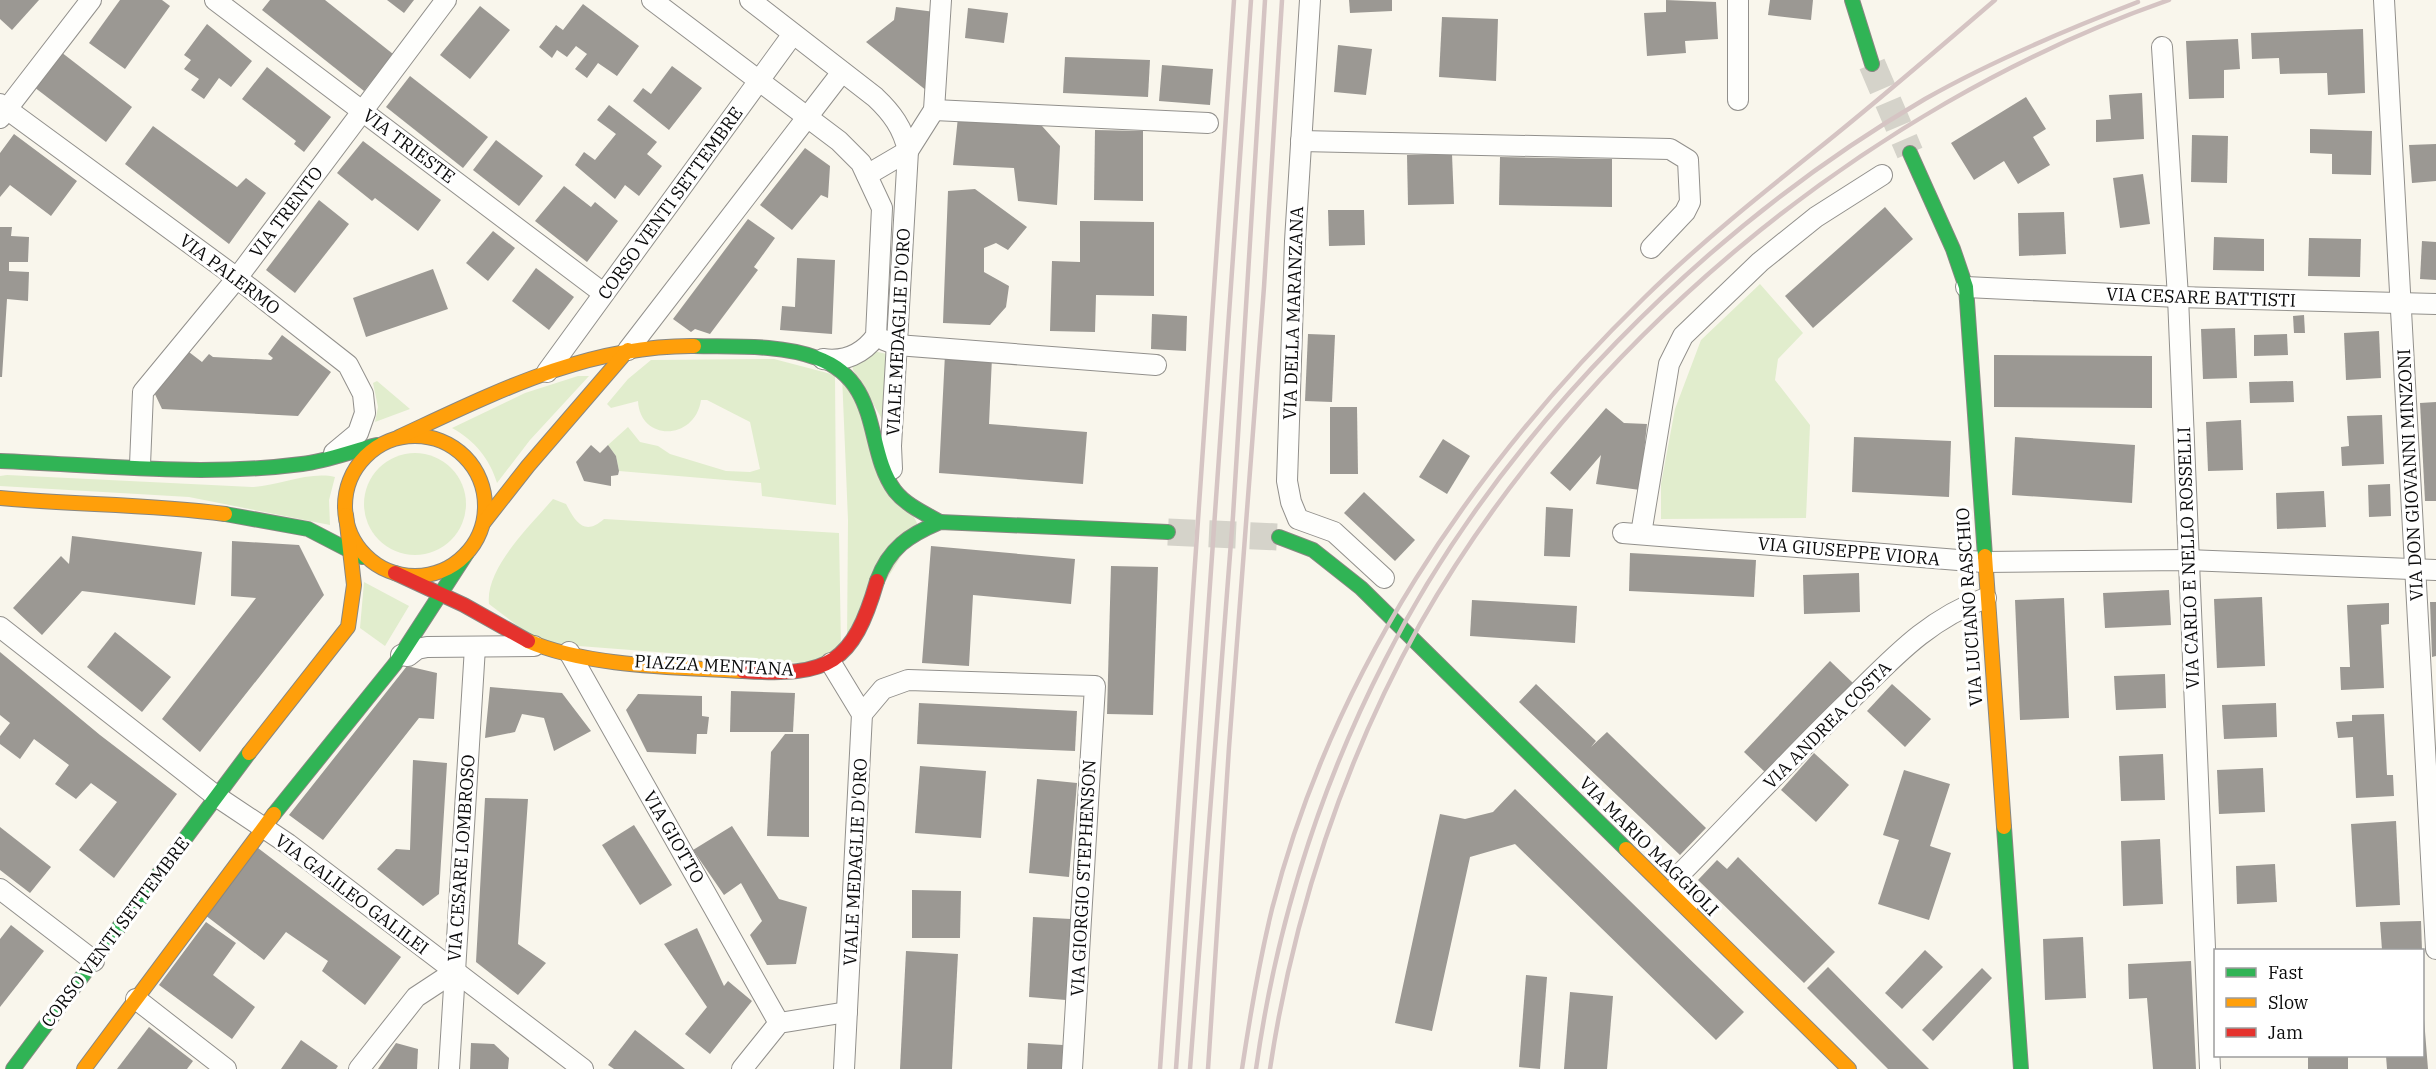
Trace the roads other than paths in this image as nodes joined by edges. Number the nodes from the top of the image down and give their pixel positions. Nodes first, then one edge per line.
1 (91, 0) edge
2 (215, 0) edge
3 (446, 0) edge
4 (652, 0) edge
5 (750, 0) edge
6 (777, 0) edge
7 (941, 0) edge
8 (1310, 0) edge
9 (1738, 0) edge
10 (1852, 0) edge
11 (2384, 0) edge
12 (776, 20) junction
13 (793, 34) junction
14 (2162, 47) dead end
15 (1872, 64) tunnel mouth
16 (842, 72) junction
17 (759, 81) junction
18 (1738, 100) dead end
19 (2, 110) edge
20 (934, 110) junction
21 (362, 111) junction
22 (807, 117) junction
23 (1208, 123) dead end
24 (1301, 141) junction
25 (908, 151) junction
26 (1910, 153) tunnel mouth
27 (867, 175) junction
28 (1881, 175) dead end
29 (1651, 248) dead end
30 (237, 278) junction
31 (1966, 287) junction
32 (603, 293) junction
33 (2178, 297) junction
34 (2400, 303) junction
35 (2436, 304) edge
36 (876, 336) junction
37 (897, 345) junction
38 (628, 350) junction
39 (823, 359) junction
40 (1156, 365) dead end
41 (547, 372) junction
42 (399, 437) junction
43 (381, 444) junction
44 (0, 461) edge
45 (304, 464) junction
46 (140, 465) junction
47 (0, 498) edge
48 (912, 508) junction
49 (346, 515) junction
50 (484, 522) junction
51 (940, 522) junction
52 (1168, 532) tunnel mouth
53 (1279, 537) tunnel mouth
54 (351, 553) junction
55 (468, 553) junction
56 (2187, 560) junction
57 (1983, 562) junction
58 (376, 564) junction
59 (2414, 569) junction
60 (2436, 570) edge
61 (395, 573) junction
62 (1384, 578) dead end
63 (441, 594) junction
64 (1986, 598) junction
65 (0, 627) edge
66 (540, 646) junction
67 (475, 647) junction
68 (569, 652) junction
69 (401, 655) junction
70 (831, 663) junction
71 (862, 714) junction
72 (216, 796) junction
73 (264, 828) junction
74 (0, 889) edge
75 (1715, 936) junction
76 (2436, 949) edge
77 (94, 961) junction
78 (454, 972) junction
79 (136, 999) junction
80 (848, 1012) junction
81 (779, 1023) junction
82 (1838, 1066) edge
83 (13, 1069) edge
84 (84, 1069) edge
85 (226, 1069) edge
86 (359, 1069) edge
87 (449, 1069) edge
88 (583, 1069) edge
89 (742, 1069) edge
90 (844, 1069) edge
91 (1072, 1069) edge
92 (2021, 1069) edge
93 (2210, 1069) edge

1 - 19 street
2 - 21 street, VIA TRIESTE
3 - 21 street, VIA TRENTO
4 - 17 street, VIALE MEDAGLIE D'ORO
5 - 12 street
6 - 12 street
7 - 20 street
8 - 24 street, VIA DELLA MARANZANA
9 - 18 street
10 - 15 street
11 - 34 street, VIA DON GIOVANNI MINZONI
12 - 13 street
13 - 16 street
13 - 17 street, CORSO VENTI SETTEMBRE
14 - 33 street, VIA CARLO E NELLO ROSSELLI
16 - 22 street
16 - 25 street
17 - 22 street, VIALE MEDAGLIE D'ORO
17 - 32 street, CORSO VENTI SETTEMBRE
19 - 30 street, VIA PALERMO
20 - 23 street
20 - 25 street
21 - 30 street, VIA TRENTO
21 - 32 street, VIA TRIESTE
22 - 27 street, VIALE MEDAGLIE D'ORO
22 - 38 street
24 - 29 street
24 - 62 street, VIA DELLA MARANZANA
25 - 27 street
25 - 37 street, VIALE MEDAGLIE D'ORO
26 - 31 street, VIA LUCIANO RASCHIO
27 - 36 street, VIALE MEDAGLIE D'ORO
28 - 57 street, VIA GIUSEPPE VIORA
30 - 45 street, VIA PALERMO
30 - 46 street, VIA TRENTO
31 - 33 street, VIA CESARE BATTISTI
31 - 57 street, VIA LUCIANO RASCHIO
32 - 41 street, CORSO VENTI SETTEMBRE
33 - 34 street, VIA CESARE BATTISTI
33 - 56 street, VIA CARLO E NELLO ROSSELLI
34 - 35 street, VIA CESARE BATTISTI
34 - 59 street, VIA DON GIOVANNI MINZONI
36 - 37 street
36 - 39 street, VIALE MEDAGLIE D'ORO
37 - 40 street
37 - 48 street, VIALE MEDAGLIE D'ORO
38 - 39 street
38 - 41 street
38 - 50 street
39 - 48 street
41 - 42 street
42 - 43 street
42 - 50 street
43 - 45 street
43 - 49 street
44 - 46 street
45 - 46 street
47 - 54 street
48 - 51 street
49 - 54 street, CORSO VENTI SETTEMBRE
49 - 58 street
50 - 55 street
51 - 52 street
51 - 70 street
53 - 75 street, VIA MARIO MAGGIOLI
54 - 58 street
54 - 72 street, CORSO VENTI SETTEMBRE
55 - 61 street
55 - 63 street
56 - 57 street, VIA GIUSEPPE VIORA
56 - 59 street, VIA GIUSEPPE VIORA
56 - 93 street, VIA CARLO E NELLO ROSSELLI
57 - 64 street, VIA LUCIANO RASCHIO
58 - 61 street
59 - 60 street, VIA GIUSEPPE VIORA
59 - 76 street, VIA DON GIOVANNI MINZONI
61 - 63 street, PIAZZA MENTANA
63 - 66 street, PIAZZA MENTANA
63 - 69 street
64 - 75 street, VIA ANDREA COSTA
64 - 92 street, VIA LUCIANO RASCHIO
65 - 72 street
66 - 67 street, PIAZZA MENTANA
66 - 68 street, PIAZZA MENTANA
67 - 69 street, PIAZZA MENTANA
67 - 78 street, VIA CESARE LOMBROSO
68 - 70 street, PIAZZA MENTANA
68 - 81 street, VIA GIOTTO
69 - 73 street
70 - 71 street
71 - 80 street, VIALE MEDAGLIE D'ORO
71 - 91 street, VIA GIORGIO STEPHENSON
72 - 73 street
72 - 77 street, CORSO VENTI SETTEMBRE
73 - 78 street, VIA GALILEO GALILEI
73 - 79 street
74 - 77 street
75 - 82 street, VIA MARIO MAGGIOLI
77 - 83 street, CORSO VENTI SETTEMBRE
78 - 86 street
78 - 87 street, VIA CESARE LOMBROSO
78 - 88 street, VIA GALILEO GALILEI
79 - 84 street
79 - 85 street
80 - 81 street
80 - 90 street, VIALE MEDAGLIE D'ORO
81 - 89 street

